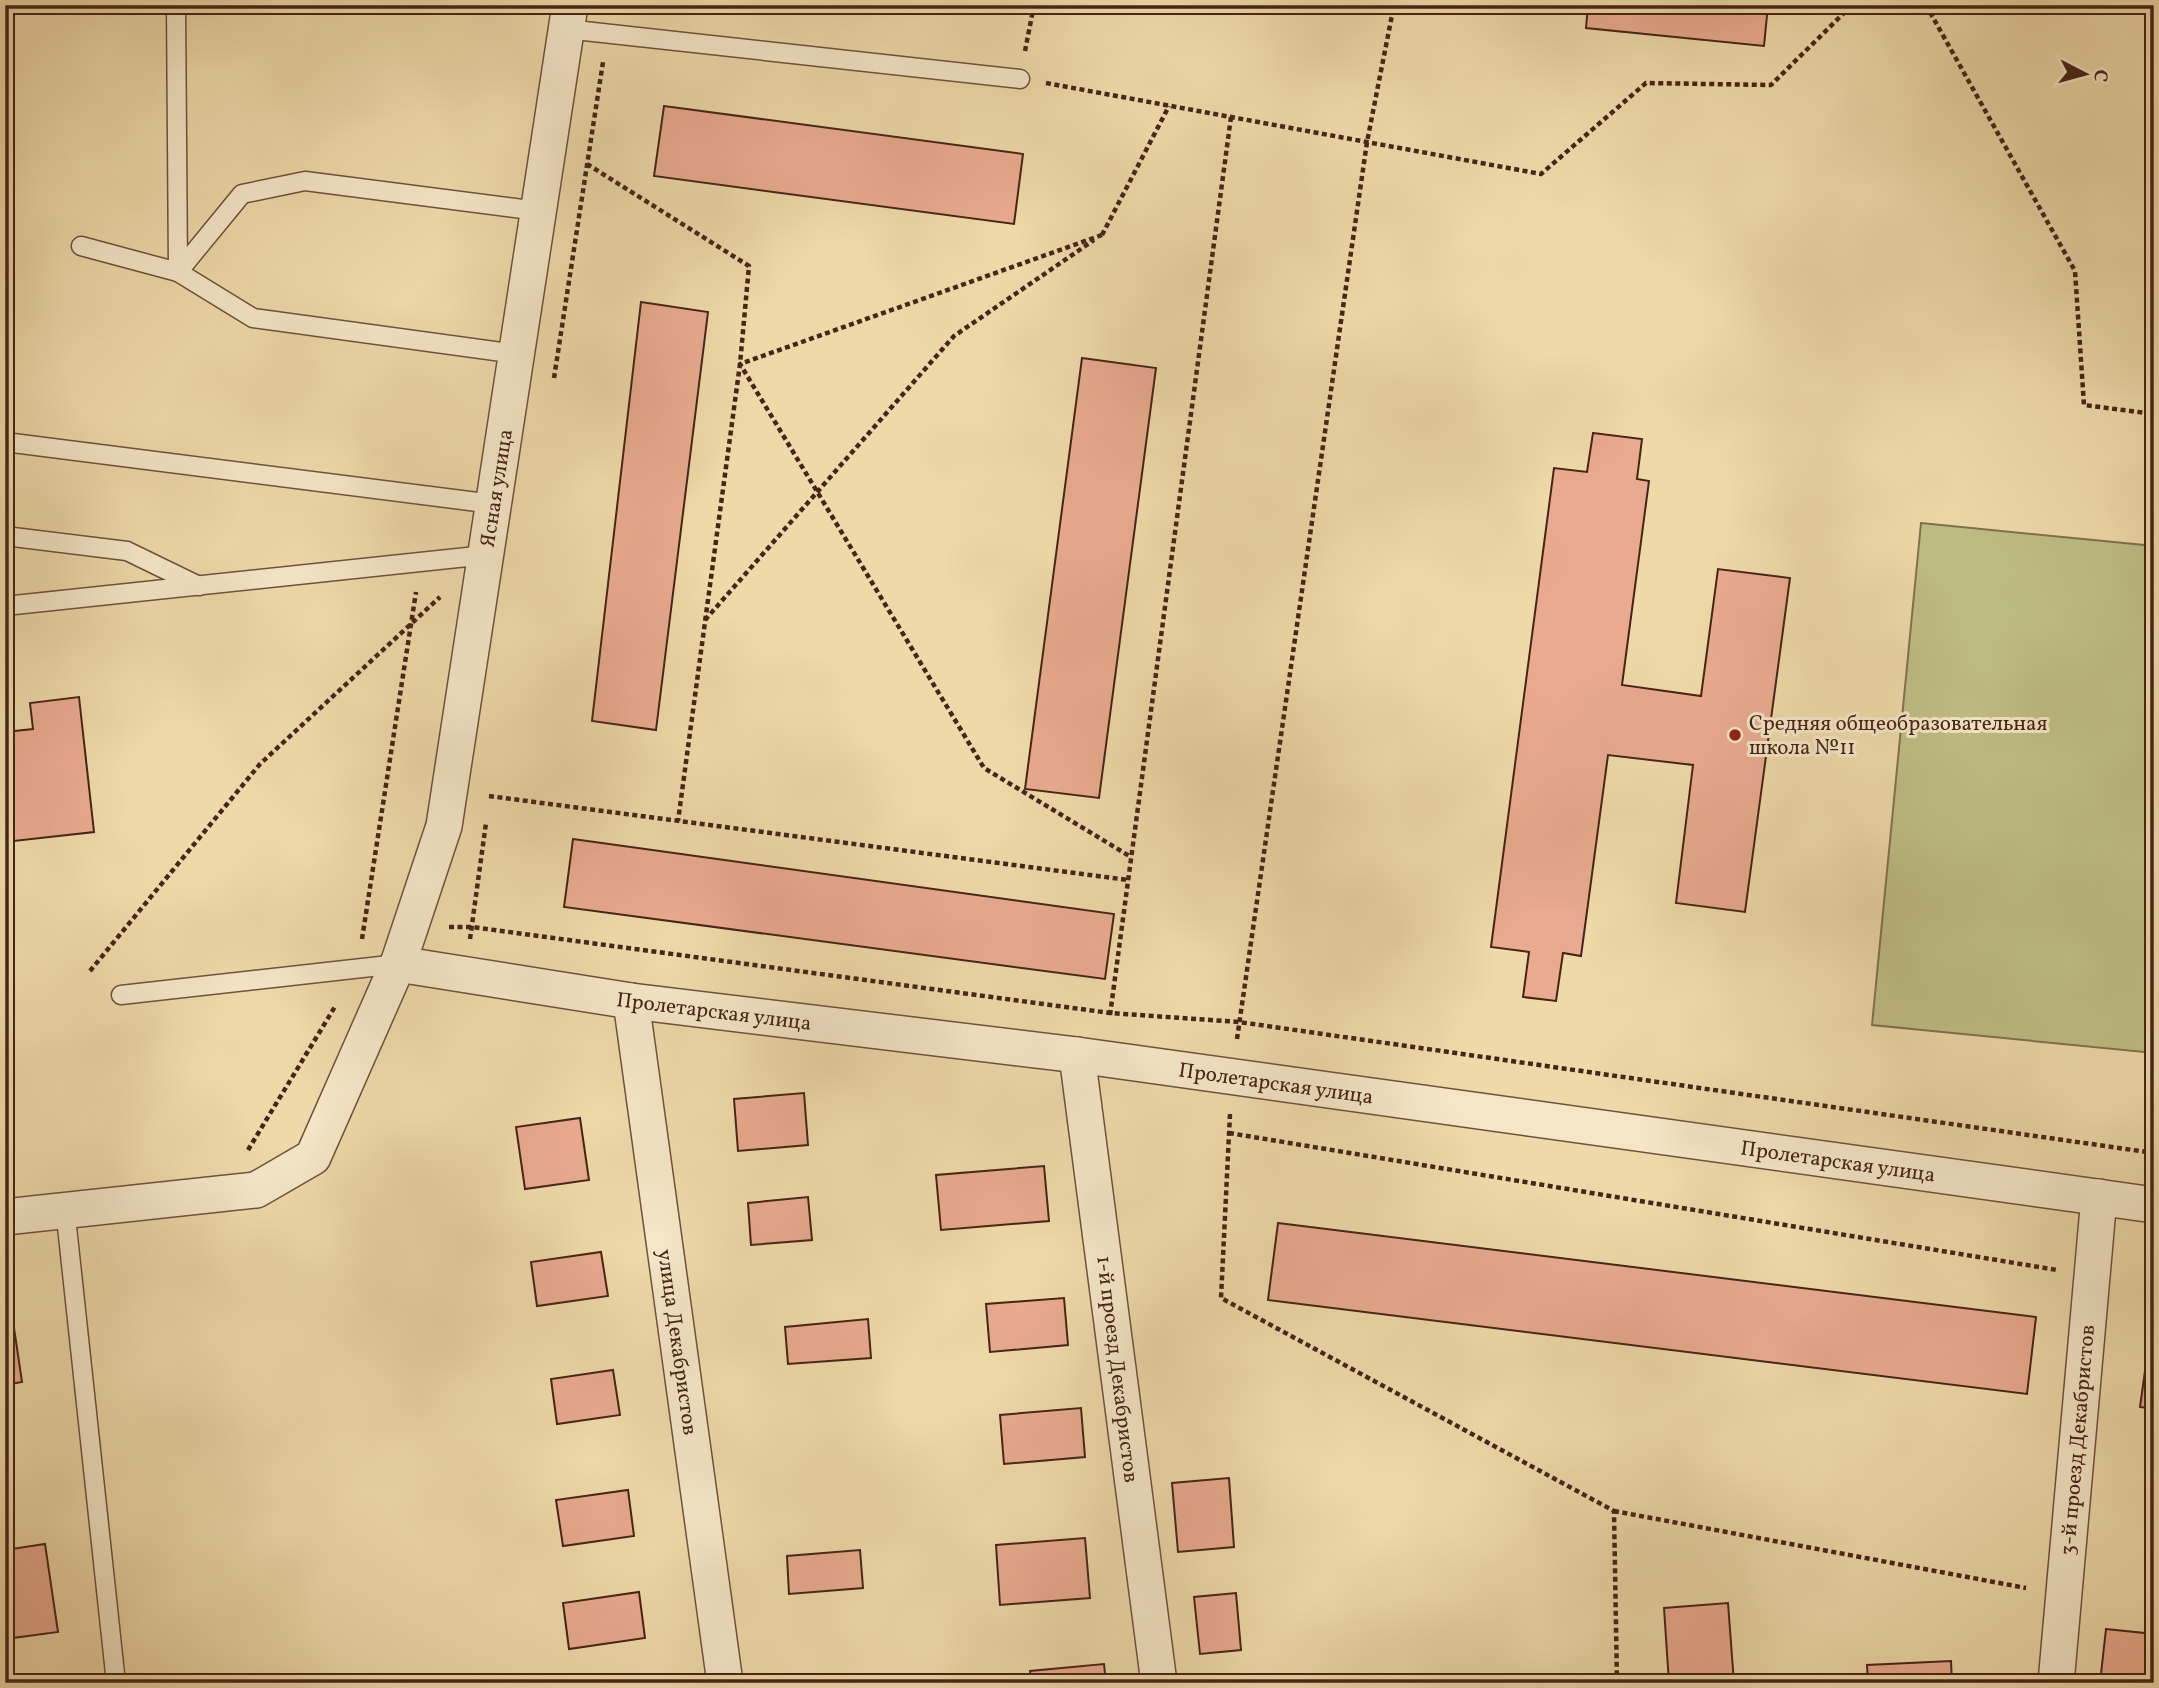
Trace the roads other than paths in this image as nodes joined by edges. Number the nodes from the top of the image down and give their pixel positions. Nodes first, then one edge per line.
1 (176, 5) edge
2 (568, 17) edge
3 (1020, 79) road end
4 (538, 211) junction
5 (81, 246) dead end
6 (178, 272) junction
7 (516, 354) junction
8 (5, 442) edge
9 (493, 504) junction
10 (5, 536) edge
11 (486, 555) junction
12 (199, 586) junction
13 (5, 606) edge
14 (398, 964) junction
15 (121, 995) dead end
16 (631, 1001) junction
17 (1091, 1057) junction
18 (2099, 1197) junction
19 (2154, 1205) edge
20 (65, 1209) junction
21 (5, 1217) edge
22 (116, 1683) edge
23 (725, 1683) edge
24 (1159, 1683) edge
25 (2056, 1683) edge

1 - 6 lane
2 - 3 lane
2 - 4 street, Ясная улица
4 - 6 lane
4 - 7 street, Ясная улица
5 - 6 lane
6 - 7 lane
7 - 9 street, Ясная улица
8 - 9 lane
9 - 11 street, Ясная улица
10 - 12 lane
11 - 12 lane
11 - 14 street, Ясная улица
12 - 13 lane
14 - 15 lane
14 - 16 street, Пролетарская улица
14 - 20 street, Ясная улица
16 - 17 street, Пролетарская улица
16 - 23 street, улица Декабристов
17 - 18 street, Пролетарская улица
17 - 24 street, 1-й проезд Декабристов
18 - 19 street, Пролетарская улица
18 - 25 street, 3-й проезд Декабристов
20 - 21 street, Ясная улица
20 - 22 lane

